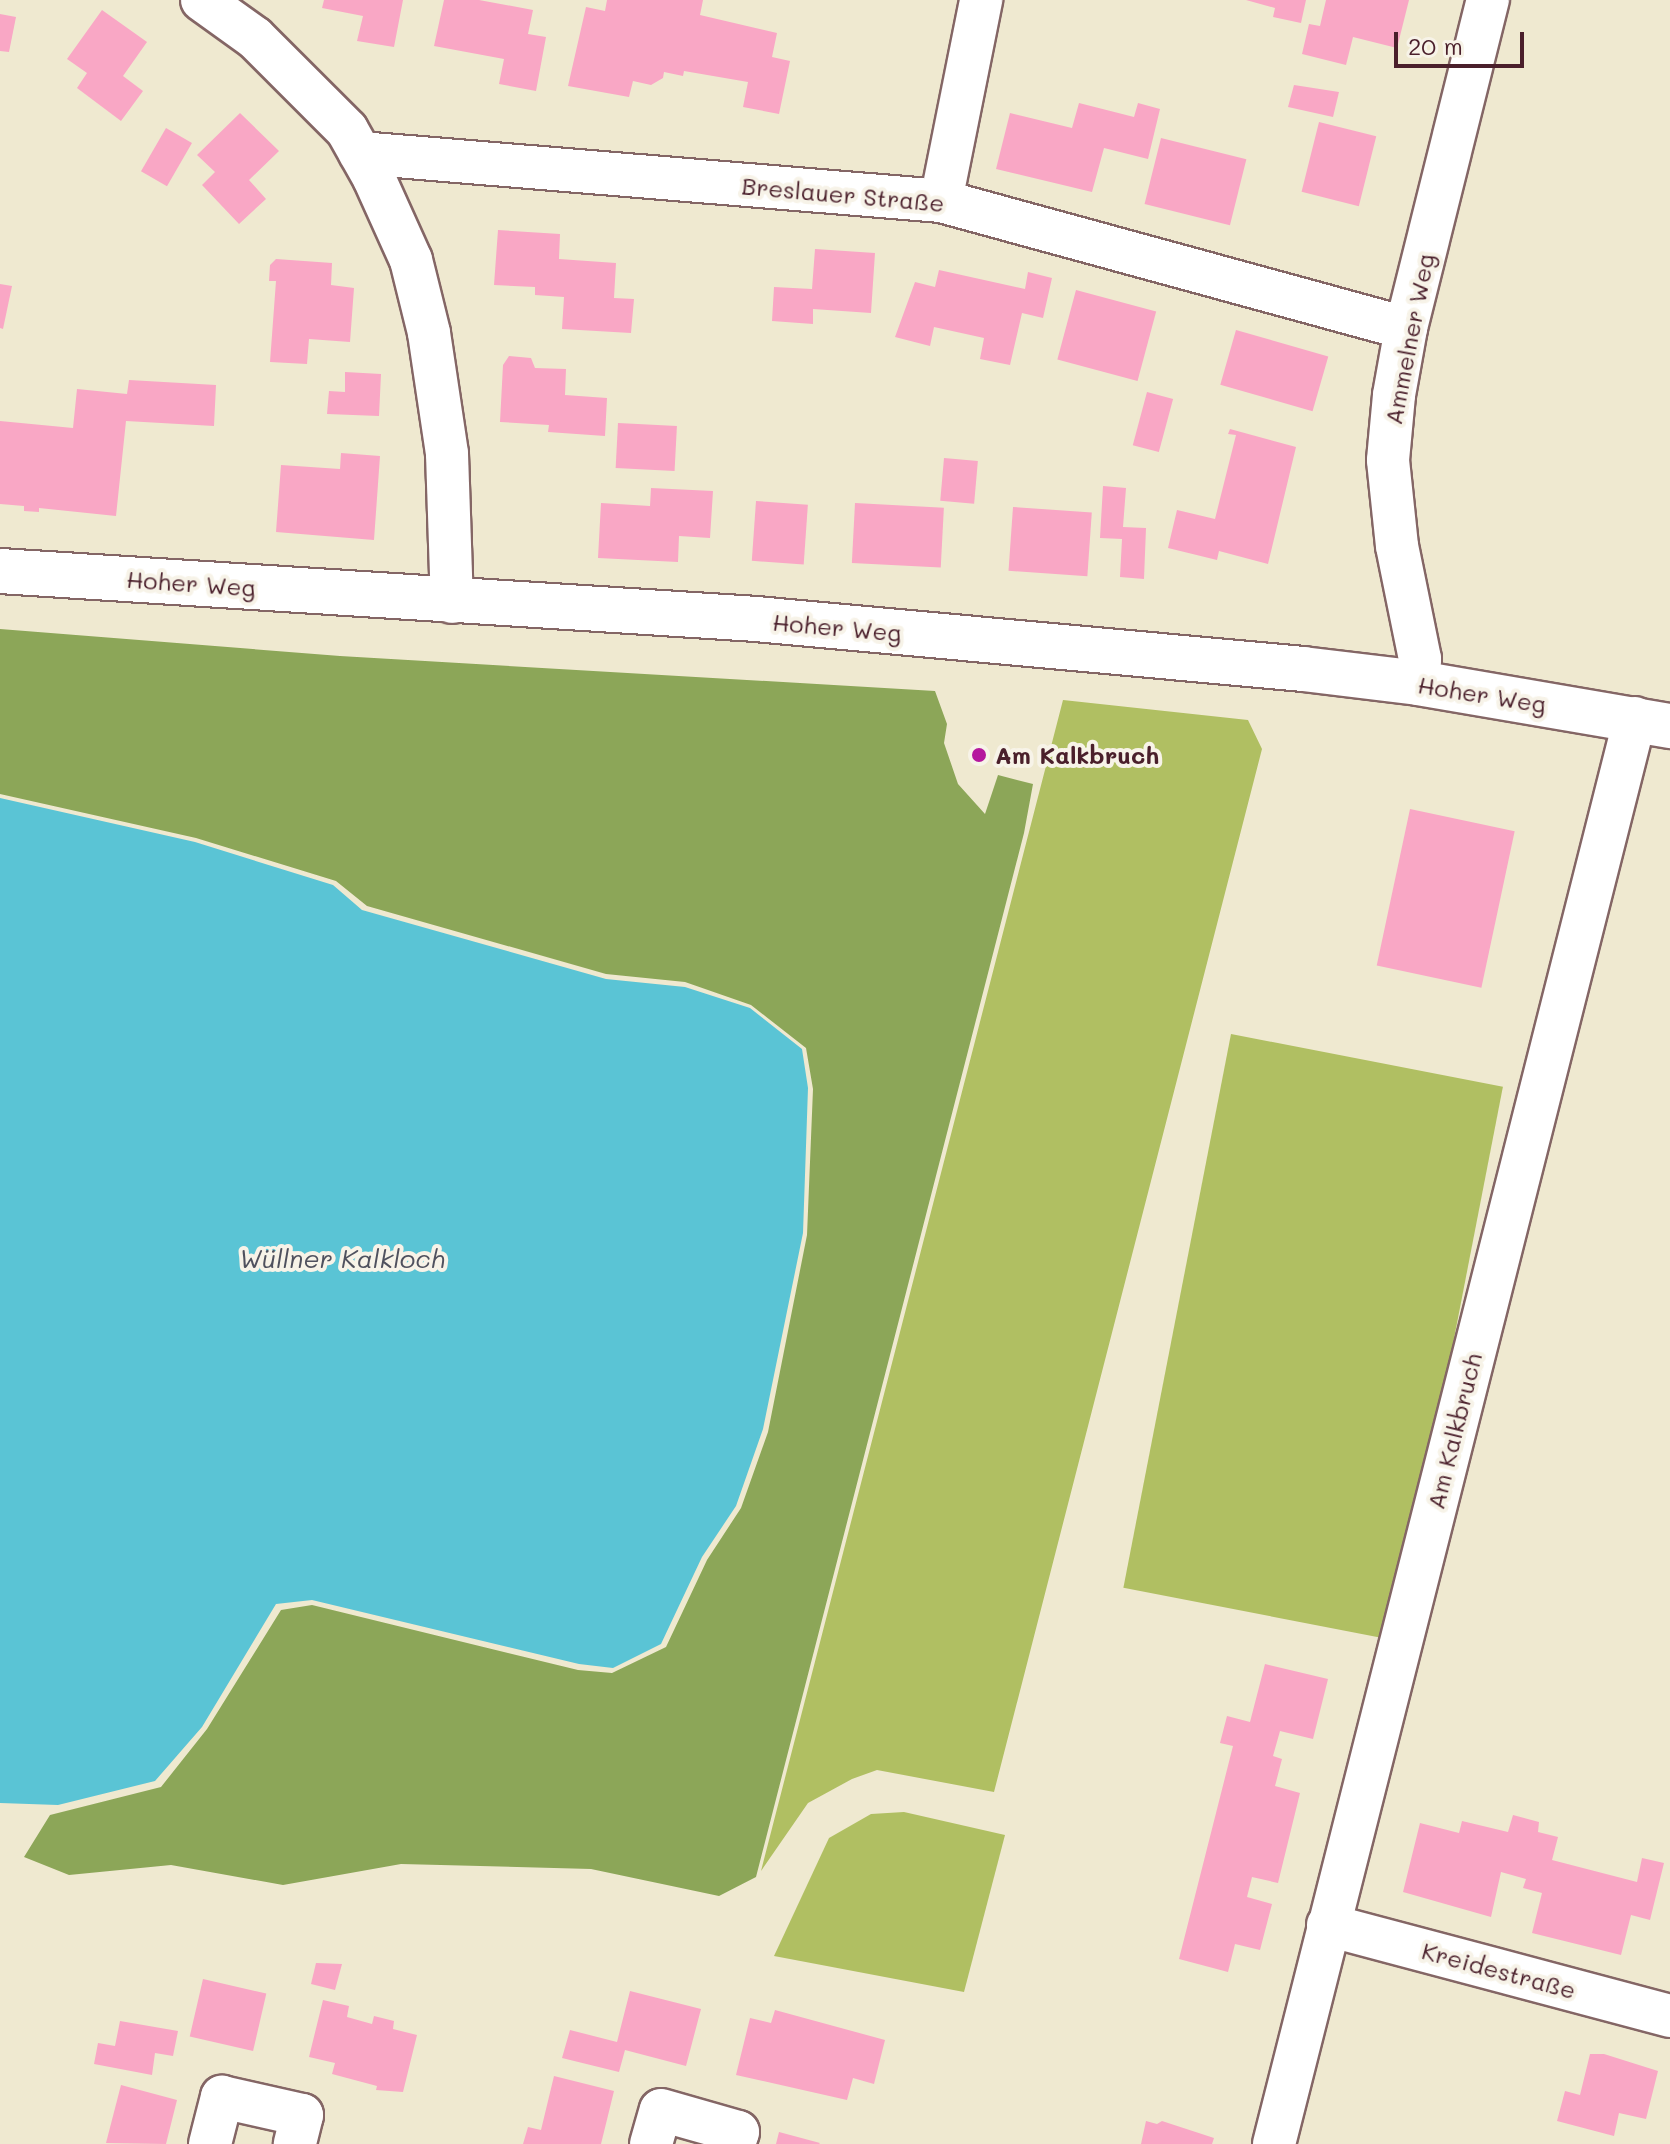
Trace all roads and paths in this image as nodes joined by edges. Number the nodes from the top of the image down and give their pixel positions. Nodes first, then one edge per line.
1 (981, 0) edge
2 (1488, 0) edge
3 (219, 6) edge
4 (360, 153) junction
5 (941, 201) junction
6 (1406, 328) junction
7 (0, 571) edge
8 (452, 602) junction
9 (1418, 683) junction
10 (1652, 722) edge
11 (1328, 1925) junction
12 (1670, 2016) edge
13 (210, 2144) edge
14 (295, 2144) edge
15 (651, 2144) edge
16 (734, 2144) edge
17 (1274, 2144) edge

1 - 5 street
2 - 6 street, Ammelner Weg
3 - 4 street
4 - 5 street, Breslauer Straße
4 - 8 street
5 - 6 street, Breslauer Straße
6 - 9 street, Ammelner Weg
7 - 8 street, Hoher Weg
8 - 9 street, Hoher Weg
9 - 10 street, Hoher Weg
10 - 11 street, Am Kalkbruch
11 - 12 street, Kreidestraße
11 - 17 street, Am Kalkbruch
13 - 14 street
15 - 16 street

